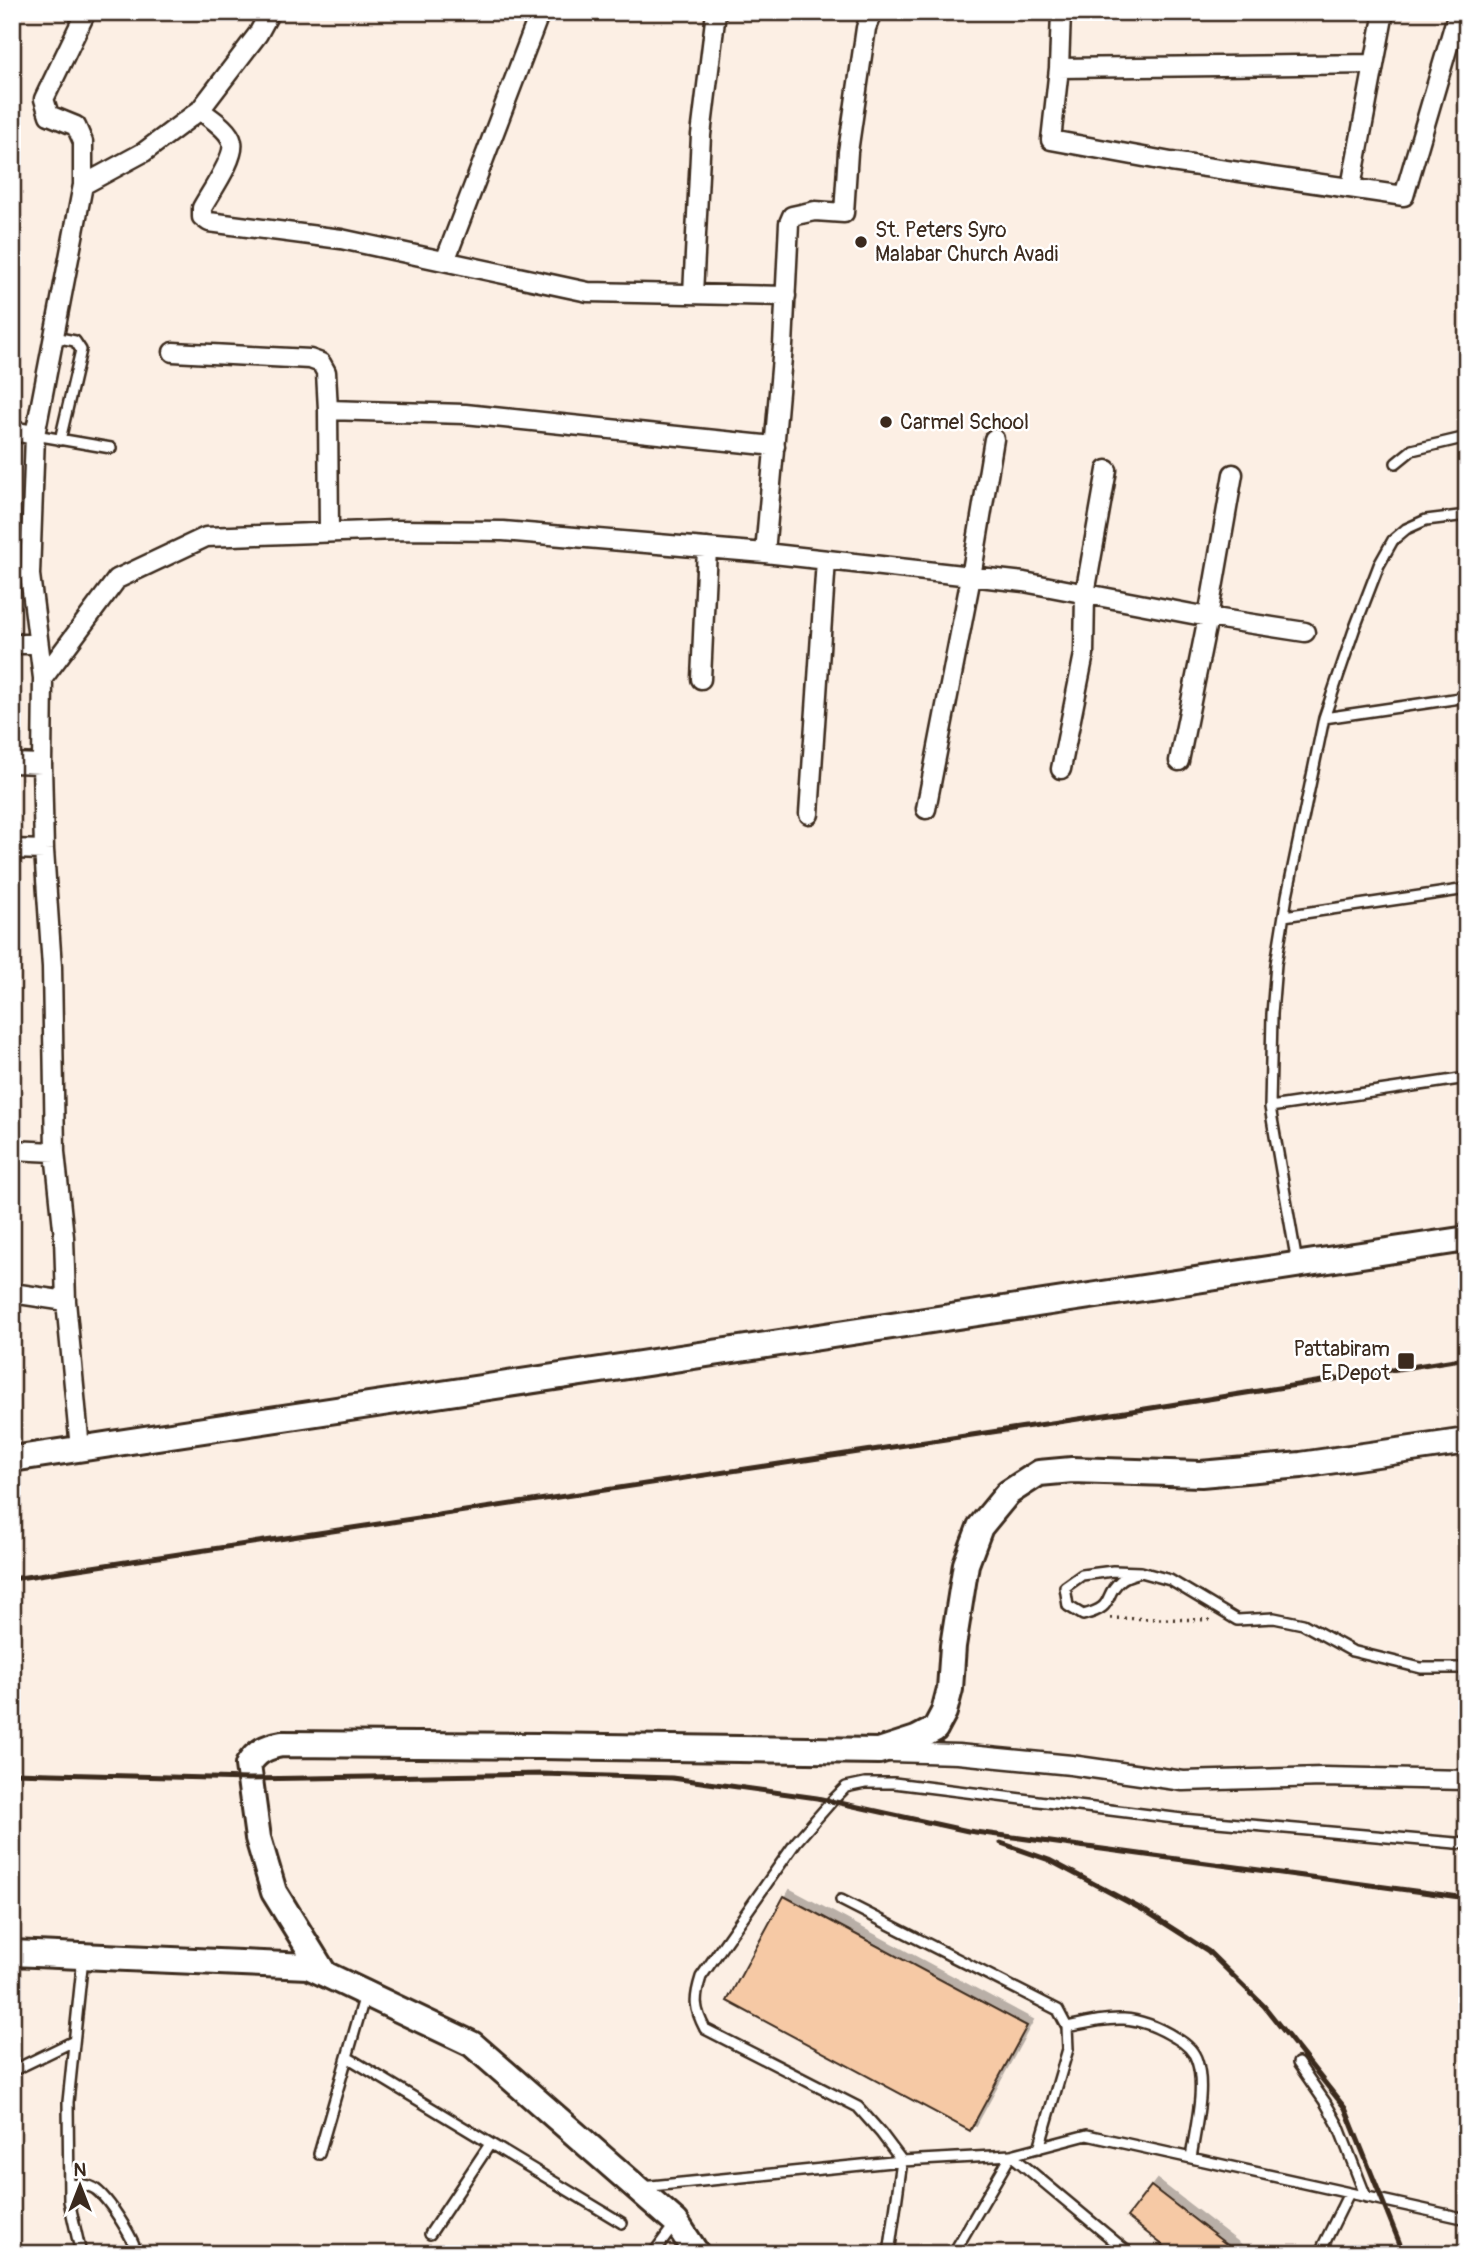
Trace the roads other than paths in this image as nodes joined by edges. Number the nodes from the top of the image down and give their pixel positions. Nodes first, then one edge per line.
1 (86, 12) edge
2 (270, 12) edge
3 (540, 12) edge
4 (716, 12) edge
5 (872, 12) edge
6 (1061, 12) edge
7 (1384, 12) edge
8 (1458, 12) edge
9 (1374, 64) junction
10 (1059, 68) junction
11 (200, 110) junction
12 (83, 186) junction
13 (1351, 187) junction
14 (445, 261) junction
15 (693, 294) junction
16 (786, 296) junction
17 (54, 337) junction
18 (173, 352) dead end
19 (328, 410) junction
20 (12, 431) edge
21 (34, 435) junction
22 (1467, 437) edge
23 (994, 439) dead end
24 (60, 440) junction
25 (775, 446) junction
26 (111, 448) dead end
27 (1396, 463) dead end
28 (1107, 470) dead end
29 (1233, 474) dead end
30 (1467, 515) edge
31 (329, 531) junction
32 (707, 548) junction
33 (765, 553) junction
34 (826, 560) junction
35 (971, 578) junction
36 (1085, 594) junction
37 (1208, 617) junction
38 (1305, 632) dead end
39 (12, 644) edge
40 (38, 644) junction
41 (43, 678) junction
42 (701, 679) dead end
43 (1467, 697) edge
44 (1324, 718) junction
45 (1179, 761) dead end
46 (12, 763) edge
47 (41, 764) junction
48 (1061, 769) dead end
49 (926, 809) dead end
50 (809, 814) dead end
51 (12, 849) edge
52 (44, 849) junction
53 (1467, 889) edge
54 (1284, 916) junction
55 (1467, 1078) edge
56 (1270, 1107) junction
57 (12, 1150) edge
58 (55, 1152) junction
59 (1467, 1239) edge
60 (1297, 1264) junction
61 (12, 1293) edge
62 (66, 1301) junction
63 (1467, 1441) edge
64 (80, 1449) junction
65 (12, 1459) edge
66 (1141, 1572) junction
67 (1467, 1668) edge
68 (879, 1751) junction
69 (1467, 1780) edge
70 (1467, 1844) edge
71 (841, 1900) dead end
72 (12, 1952) edge
73 (83, 1956) junction
74 (324, 1973) junction
75 (365, 1993) junction
76 (1067, 2027) junction
77 (74, 2041) junction
78 (347, 2057) junction
79 (1298, 2063) dead end
80 (12, 2071) edge
81 (490, 2144) junction
82 (1039, 2148) junction
83 (319, 2154) dead end
84 (1011, 2155) junction
85 (1191, 2158) junction
86 (902, 2161) junction
87 (69, 2184) junction
88 (636, 2188) junction
89 (1349, 2193) junction
90 (1366, 2197) junction
91 (1465, 2216) edge
92 (676, 2222) junction
93 (622, 2223) dead end
94 (430, 2234) dead end
95 (81, 2254) edge
96 (137, 2254) edge
97 (653, 2254) edge
98 (697, 2254) edge
99 (890, 2254) edge
100 (953, 2254) edge
101 (1130, 2254) edge
102 (1319, 2254) edge

1 - 12 street
2 - 11 street
3 - 14 street
4 - 15 street
5 - 16 street
6 - 10 street
7 - 9 street
8 - 13 street
9 - 10 street
9 - 13 street
10 - 13 street
11 - 12 street
11 - 14 street
12 - 17 street
14 - 15 street
15 - 16 street
16 - 25 street
17 - 21 street
17 - 24 lane
18 - 19 street
19 - 25 street
19 - 31 street
20 - 21 street
21 - 24 lane
21 - 40 street
22 - 27 lane
23 - 35 street
24 - 26 lane
25 - 33 street
28 - 36 street
29 - 37 street
30 - 44 lane
31 - 32 street
31 - 41 street
32 - 33 street
32 - 42 street
33 - 34 street
34 - 35 street
34 - 50 street
35 - 36 street
35 - 49 street
36 - 37 street
36 - 48 street
37 - 38 street
37 - 45 street
39 - 40 street
40 - 41 street
41 - 47 street
43 - 44 lane
44 - 54 lane
46 - 47 street
47 - 52 street
51 - 52 street
52 - 58 street
53 - 54 lane
54 - 56 lane
55 - 56 lane
56 - 60 lane
57 - 58 street
58 - 62 street
59 - 60 street
60 - 64 street
61 - 62 street
62 - 64 street
63 - 68 street
64 - 65 street
66 - 66 lane
66 - 67 lane
68 - 69 street
68 - 74 street
70 - 86 lane
71 - 76 lane
72 - 73 street
73 - 74 street
73 - 77 lane
74 - 75 street
75 - 78 lane
75 - 88 street
76 - 82 lane
76 - 85 lane
77 - 80 lane
77 - 87 lane
78 - 81 lane
78 - 83 lane
79 - 90 lane
81 - 93 lane
81 - 94 lane
82 - 84 lane
82 - 85 lane
84 - 86 lane
84 - 100 lane
84 - 101 lane
85 - 89 lane
86 - 88 lane
86 - 99 lane
87 - 95 lane
87 - 96 lane
88 - 92 street
89 - 90 lane
89 - 102 lane
90 - 91 lane
92 - 97 lane
92 - 98 street

